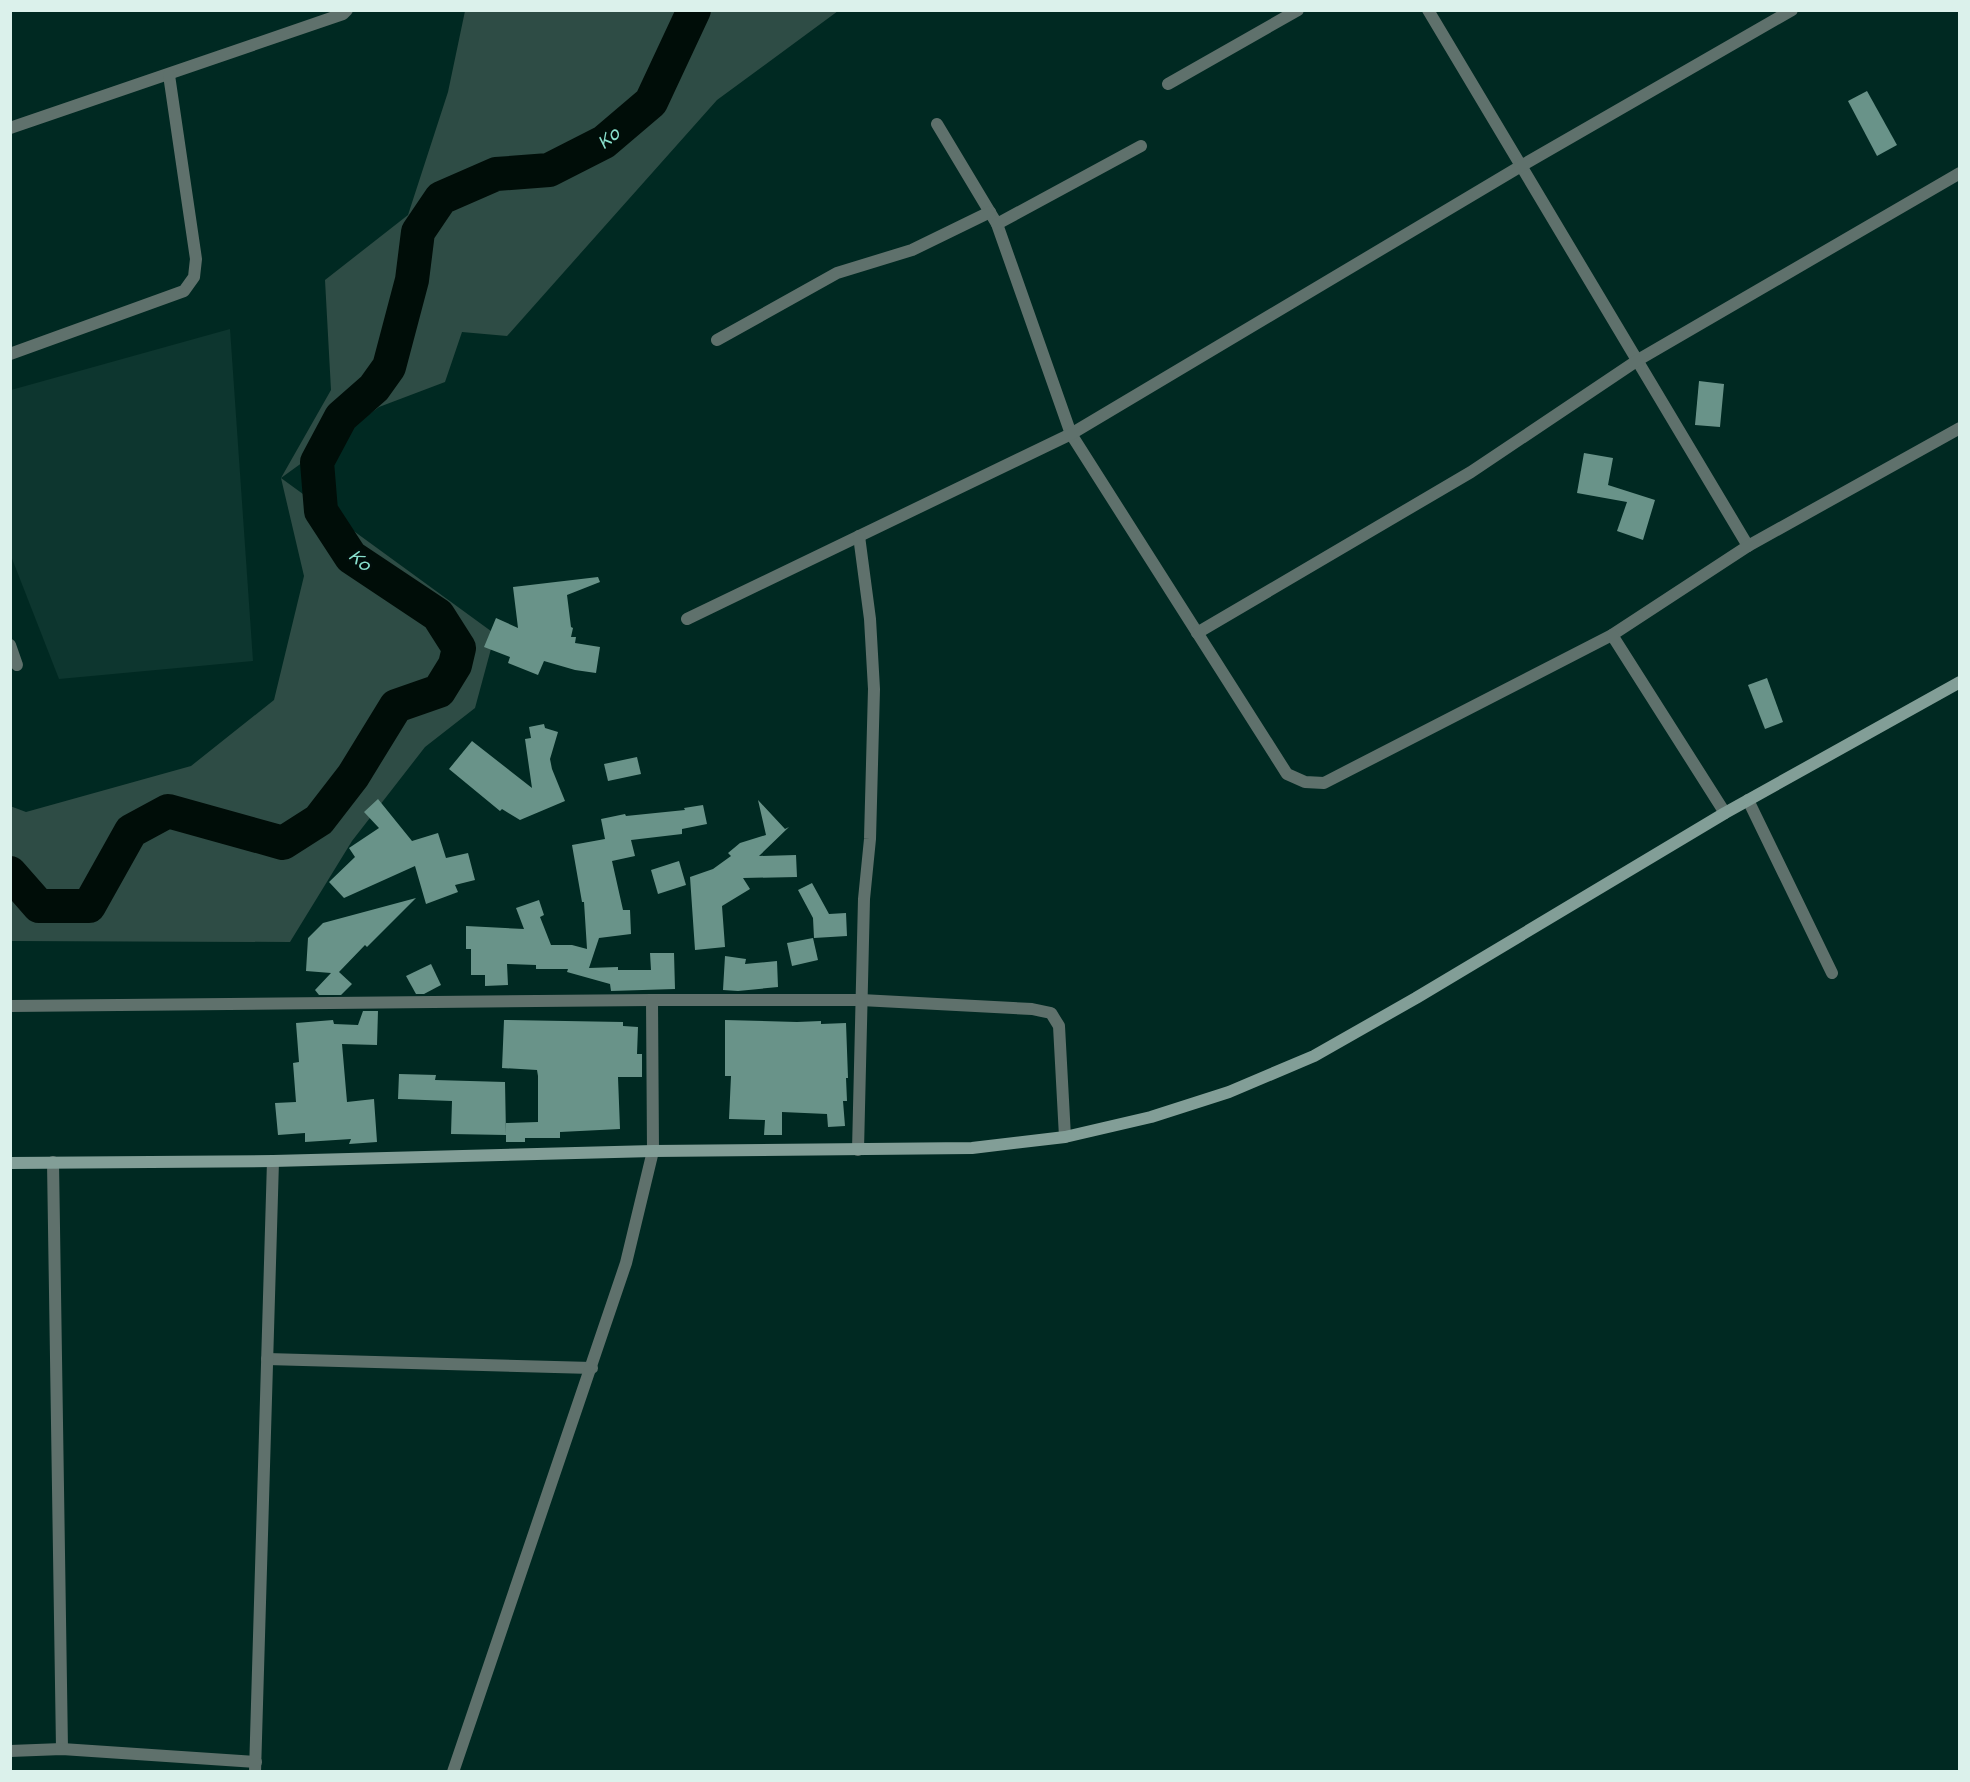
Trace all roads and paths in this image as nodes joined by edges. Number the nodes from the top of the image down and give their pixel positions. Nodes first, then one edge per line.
1 (347, 10) edge
2 (1298, 10) edge
3 (1428, 10) edge
4 (1792, 10) edge
5 (169, 75) junction
6 (1168, 84) dead end
7 (937, 124) dead end
8 (10, 128) edge
9 (1141, 146) dead end
10 (1521, 166) junction
11 (1959, 173) edge
12 (990, 212) junction
13 (997, 224) junction
14 (717, 340) dead end
15 (10, 354) edge
16 (1638, 360) junction
17 (1959, 428) edge
18 (1071, 434) junction
19 (859, 536) junction
20 (1748, 546) junction
21 (687, 619) dead end
22 (1197, 633) junction
23 (1612, 635) junction
24 (10, 645) edge
25 (17, 665) dead end
26 (1959, 682) edge
27 (1748, 800) junction
28 (1725, 813) junction
29 (1832, 974) dead end
30 (652, 999) junction
31 (861, 1000) junction
32 (10, 1006) edge
33 (1065, 1137) junction
34 (858, 1150) junction
35 (652, 1152) junction
36 (273, 1161) junction
37 (53, 1162) junction
38 (10, 1163) edge
39 (267, 1359) junction
40 (592, 1368) junction
41 (62, 1749) junction
42 (10, 1751) edge
43 (255, 1767) edge
44 (453, 1772) edge

1 - 5 street
2 - 6 street
3 - 10 street
4 - 10 street
5 - 8 street
5 - 15 street
7 - 12 street
9 - 13 street
10 - 16 street
10 - 18 street
11 - 16 street
12 - 13 street
12 - 14 street
13 - 18 street
16 - 20 street
16 - 22 street
17 - 20 street
18 - 19 street
18 - 22 street
19 - 21 street
19 - 31 street
20 - 23 street
22 - 23 street
23 - 28 street
24 - 25 street
26 - 27 main road
27 - 28 main road
27 - 29 street
28 - 33 main road
30 - 31 street
30 - 32 street
30 - 35 street
31 - 33 street
31 - 34 street
33 - 34 main road
34 - 35 main road
35 - 36 main road
35 - 40 street
36 - 37 main road
36 - 39 street
37 - 38 main road
37 - 41 street
39 - 40 street
39 - 43 street
40 - 44 street
41 - 42 street
41 - 43 street

